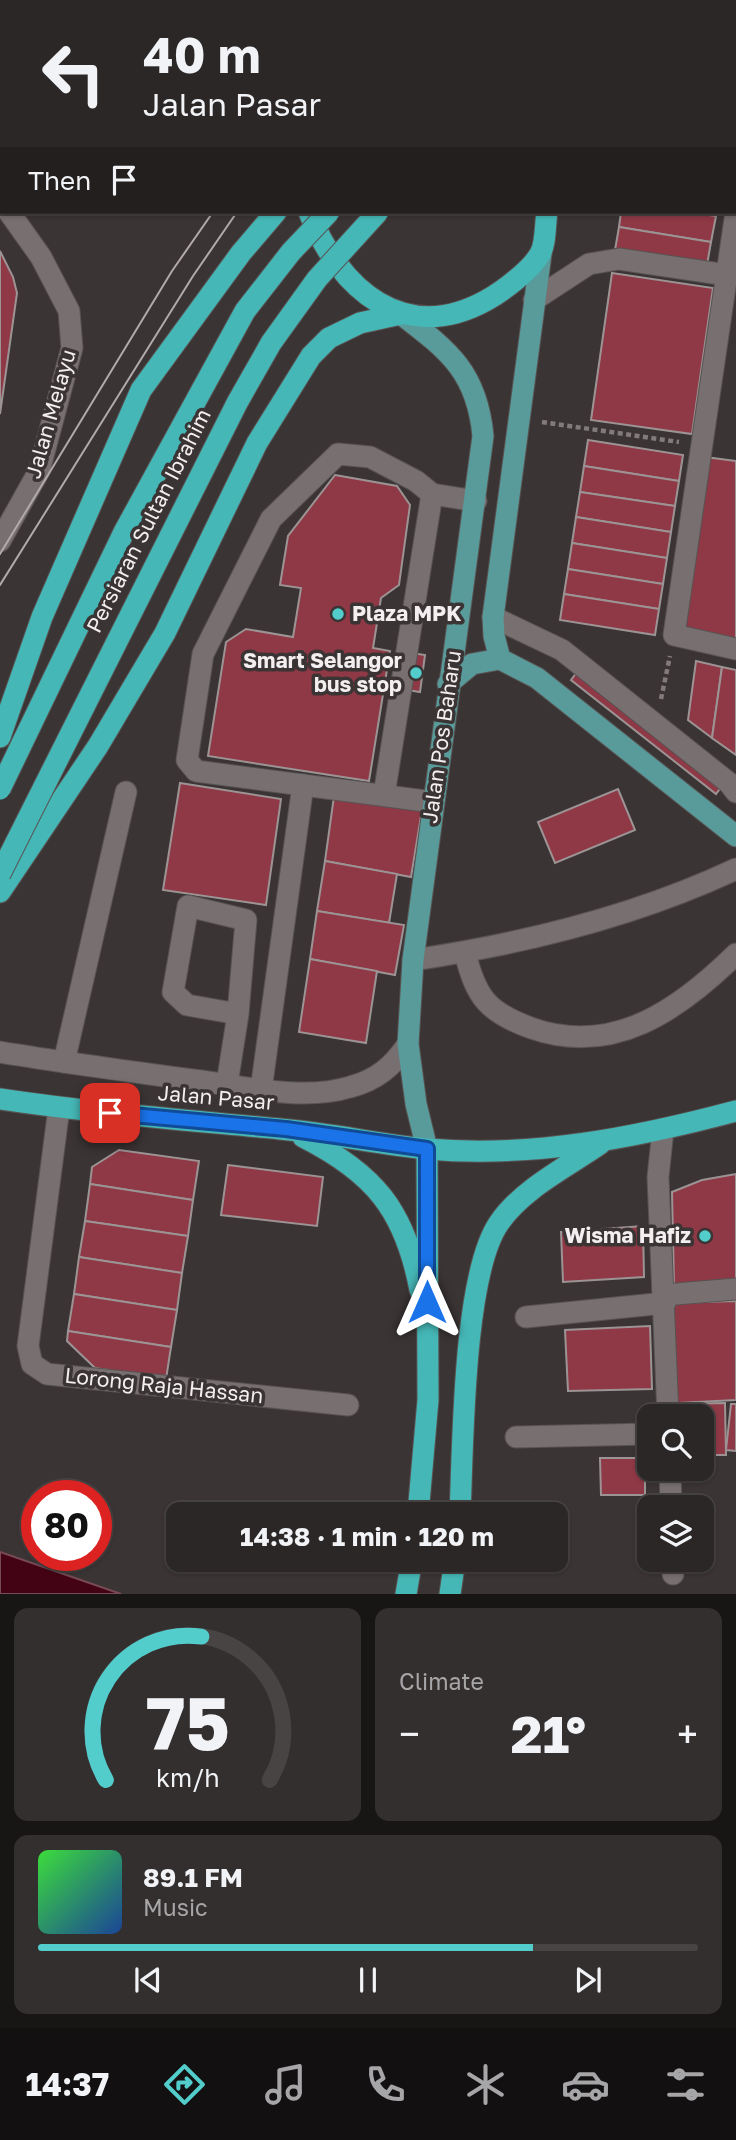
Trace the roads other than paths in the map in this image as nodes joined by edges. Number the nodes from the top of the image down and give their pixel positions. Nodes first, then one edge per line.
1 (10, 214) edge
2 (274, 214) edge
3 (310, 214) edge
4 (328, 214) edge
5 (376, 214) edge
6 (547, 214) edge
7 (736, 214) edge
8 (541, 254) junction
9 (727, 275) junction
10 (534, 300) junction
11 (401, 314) junction
12 (432, 494) junction
13 (475, 501) junction
14 (0, 541) edge
15 (493, 617) junction
16 (736, 649) edge
17 (500, 659) junction
18 (448, 684) junction
19 (0, 737) edge
20 (303, 785) junction
21 (0, 789) edge
22 (126, 792) dead end
23 (736, 792) edge
24 (384, 795) junction
25 (433, 802) junction
26 (736, 836) edge
27 (736, 869) edge
28 (0, 874) edge
29 (0, 892) edge
30 (465, 953) junction
31 (736, 954) edge
32 (413, 961) junction
33 (238, 1014) junction
34 (408, 1044) junction
35 (0, 1052) edge
36 (64, 1062) junction
37 (227, 1084) junction
38 (261, 1090) junction
39 (0, 1099) edge
40 (59, 1108) junction
41 (736, 1111) edge
42 (286, 1129) junction
43 (663, 1130) junction
44 (603, 1143) junction
45 (427, 1149) junction
46 (736, 1289) edge
47 (665, 1299) junction
48 (526, 1317) dead end
49 (428, 1326) junction
50 (668, 1404) edge
51 (348, 1405) dead end
52 (637, 1434) edge
53 (516, 1437) dead end
54 (419, 1502) edge
55 (460, 1502) edge
56 (410, 1572) edge
57 (453, 1572) edge
58 (406, 1594) edge
59 (450, 1594) edge

1 - 14 street, Jalan Melayu
2 - 19 highway
3 - 11 highway
4 - 21 highway, Persiaran Sultan Ibrahim, bridge
5 - 28 highway, Persiaran Sultan Ibrahim, bridge
6 - 8 highway
7 - 9 street
8 - 10 main road, Jalan Pos Baharu
8 - 11 highway
9 - 10 street
9 - 16 street
10 - 15 main road, Jalan Pos Baharu
11 - 13 main road, Jalan Pos Baharu
11 - 29 highway
12 - 13 street
12 - 20 street
12 - 24 street
13 - 18 main road, Jalan Pos Baharu
15 - 17 main road, Jalan Pos Baharu
15 - 23 street
17 - 18 main road
17 - 26 main road
18 - 25 main road, Jalan Pos Baharu
20 - 24 street
20 - 38 street
22 - 36 street
24 - 25 street
25 - 32 main road, Jalan Pos Baharu
27 - 30 street
30 - 31 street
30 - 32 street
32 - 34 main road, Jalan Pos Baharu
33 - 33 street
33 - 37 street
34 - 38 street
34 - 45 main road, Jalan Pos Baharu
35 - 36 street
36 - 37 street
37 - 38 street
39 - 40 highway, Jalan Pasar
40 - 42 highway, Jalan Pasar
40 - 51 street, Lorong Raja Hassan
41 - 43 highway
42 - 45 highway, Jalan Pasar
42 - 49 highway
43 - 44 highway
43 - 47 street
44 - 45 highway, Jalan Pasar
44 - 55 highway
45 - 49 highway
46 - 47 street
47 - 48 street
47 - 50 street
49 - 54 highway
52 - 53 street
56 - 58 highway
57 - 59 highway

